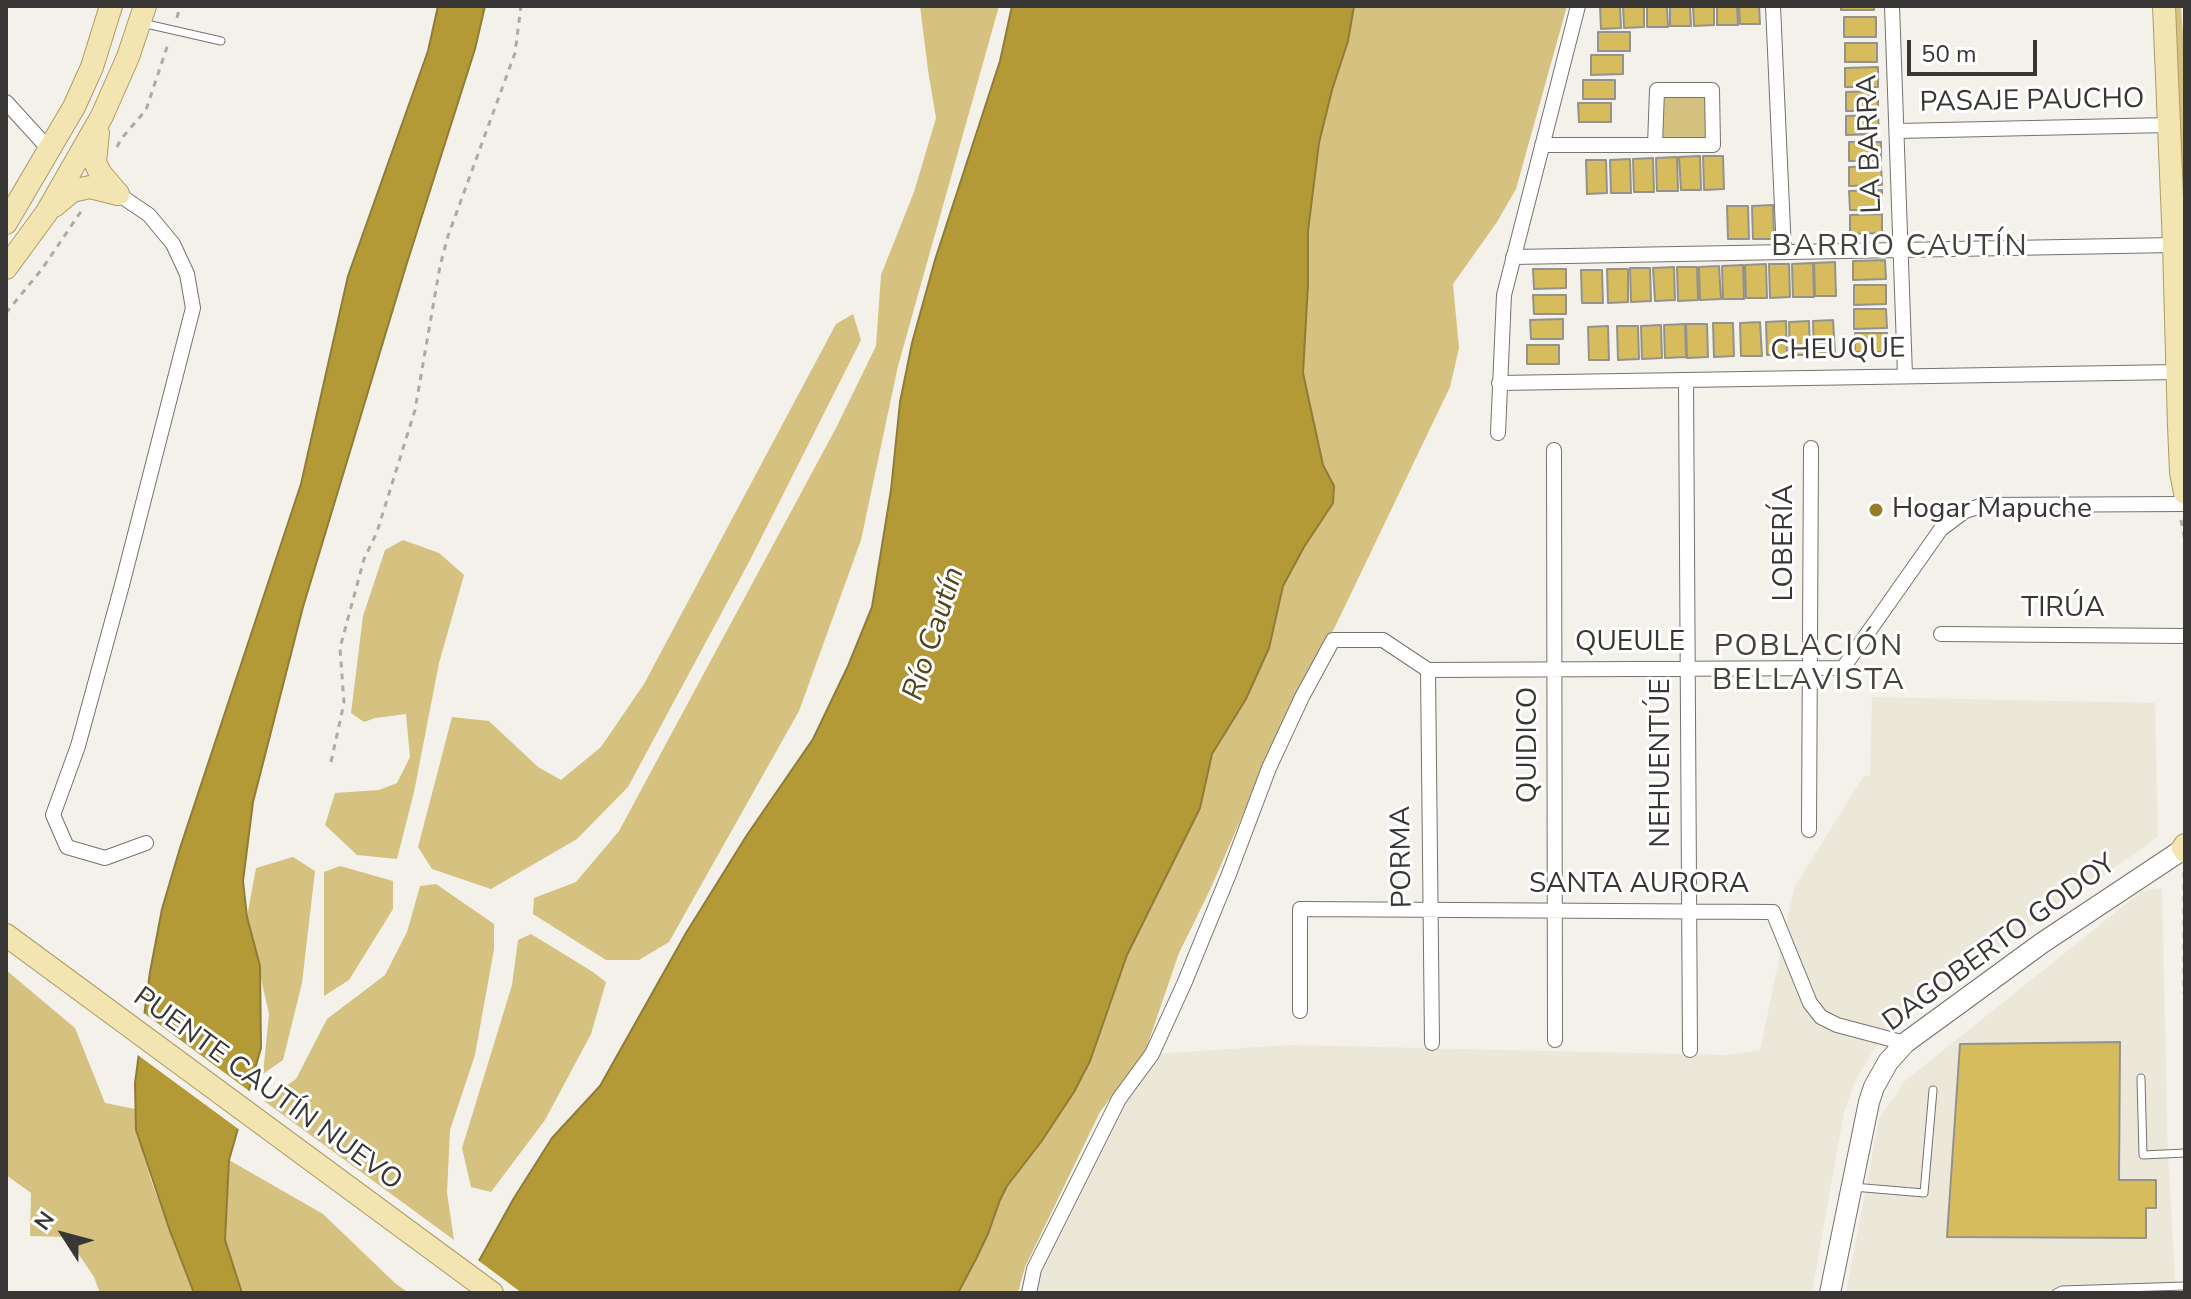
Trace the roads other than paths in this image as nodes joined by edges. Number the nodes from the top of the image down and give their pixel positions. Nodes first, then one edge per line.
1 (111, 6) edge
2 (1578, 6) edge
3 (1773, 6) edge
4 (1892, 6) edge
5 (2164, 6) edge
6 (142, 14) edge
7 (221, 41) dead end
8 (6, 102) edge
9 (102, 116) junction
10 (2168, 125) junction
11 (1897, 131) junction
12 (1542, 145) junction
13 (1655, 145) junction
14 (48, 148) junction
15 (118, 194) junction
16 (47, 212) junction
17 (6, 223) edge
18 (2174, 245) junction
19 (1900, 250) junction
20 (1784, 252) junction
21 (1513, 257) junction
22 (6, 268) edge
23 (2181, 372) edge
24 (1905, 376) junction
25 (1686, 380) junction
26 (1499, 383) junction
27 (1498, 433) dead end
28 (1811, 448) dead end
29 (1554, 450) dead end
30 (2185, 493) edge
31 (2185, 504) edge
32 (1941, 634) dead end
33 (2185, 636) edge
34 (1688, 668) junction
35 (1810, 668) junction
36 (1554, 669) junction
37 (1428, 670) junction
38 (1809, 830) dead end
39 (146, 843) dead end
40 (2184, 848) edge
41 (1430, 910) junction
42 (1555, 910) junction
43 (1689, 911) junction
44 (6, 935) edge
45 (1300, 1011) dead end
46 (1555, 1040) dead end
47 (1432, 1043) dead end
48 (1905, 1043) junction
49 (1690, 1050) dead end
50 (2141, 1078) dead end
51 (1933, 1090) dead end
52 (2185, 1153) edge
53 (1851, 1187) junction
54 (2185, 1286) edge
55 (492, 1293) edge
56 (1029, 1293) edge
57 (1830, 1293) edge
58 (2056, 1293) edge

1 - 14 main road
2 - 12 street
3 - 20 street
4 - 11 street, LA BARRA
5 - 10 main road
6 - 7 lane
6 - 9 main road
8 - 14 street
9 - 14 main road
9 - 15 main road
9 - 16 main road
10 - 11 street, PASAJE PAUCHO
10 - 18 main road
11 - 19 street, LA BARRA
12 - 13 street
12 - 21 street
13 - 13 street
14 - 16 main road
14 - 17 main road
15 - 16 main road
15 - 39 street
16 - 22 main road
18 - 19 street
18 - 23 main road
19 - 20 street
19 - 24 street, LA BARRA
20 - 21 street
21 - 26 street
23 - 24 street, CHEUQUE
23 - 30 main road
24 - 25 street, CHEUQUE
25 - 26 street, CHEUQUE
25 - 34 street, NEHUENTÚE
26 - 27 street
28 - 35 street, LOBERÍA
29 - 36 street, QUIDICO
31 - 35 street, QUEULE
32 - 33 street, TIRÚA
34 - 35 street, QUEULE
34 - 36 street, QUEULE
34 - 43 street, NEHUENTÚE
35 - 38 street, LOBERÍA
36 - 37 street, QUEULE
36 - 42 street, QUIDICO
37 - 41 street, PORMA
37 - 56 street
40 - 48 street, DAGOBERTO GODOY
41 - 42 street, SANTA AURORA
41 - 45 street, SANTA AURORA
41 - 47 street, PORMA
42 - 43 street, SANTA AURORA
42 - 46 street, QUIDICO
43 - 48 street, SANTA AURORA
43 - 49 street, NEHUENTÚE
44 - 55 main road, PUENTE CAUTÍN NUEVO
48 - 53 street, DAGOBERTO GODOY
50 - 52 lane
51 - 53 lane
53 - 57 street, DAGOBERTO GODOY
54 - 58 lane

